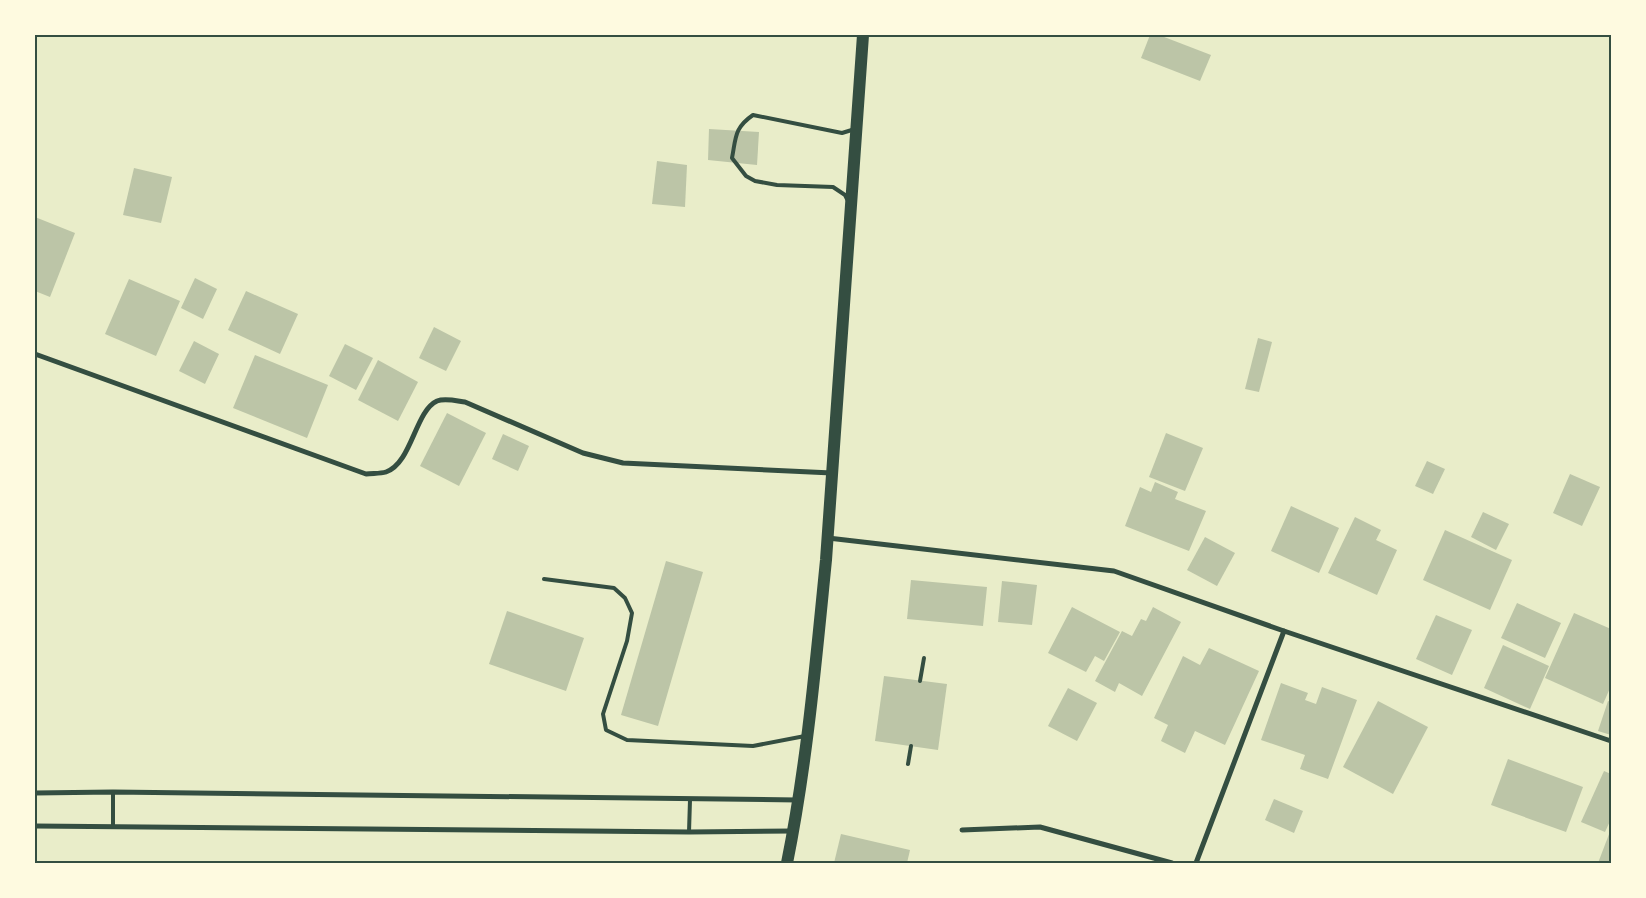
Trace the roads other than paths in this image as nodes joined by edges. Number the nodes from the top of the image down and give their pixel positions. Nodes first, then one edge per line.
1 (863, 35) edge
2 (857, 129) junction
3 (850, 214) junction
4 (35, 354) edge
5 (832, 473) junction
6 (828, 538) junction
7 (544, 579) dead end
8 (1284, 631) junction
9 (924, 658) dead end
10 (920, 681) dead end
11 (806, 736) junction
12 (1611, 742) edge
13 (911, 746) dead end
14 (908, 764) dead end
15 (113, 792) junction
16 (35, 794) edge
17 (690, 800) junction
18 (798, 800) junction
19 (35, 826) edge
20 (113, 828) junction
21 (962, 830) dead end
22 (794, 831) junction
23 (689, 832) junction
24 (787, 863) edge
25 (1172, 863) edge
26 (1196, 863) edge

1 - 2 main road
2 - 3 main road
2 - 3 lane
3 - 5 main road
4 - 5 street
5 - 6 main road
6 - 8 street
6 - 11 main road
7 - 11 lane
8 - 12 street
8 - 26 street
9 - 10 lane
11 - 18 main road
13 - 14 lane
15 - 16 street
15 - 17 street
15 - 20 lane
17 - 18 street
17 - 23 lane
18 - 22 main road
19 - 20 street
20 - 23 street
21 - 25 street
22 - 23 street
22 - 24 main road

